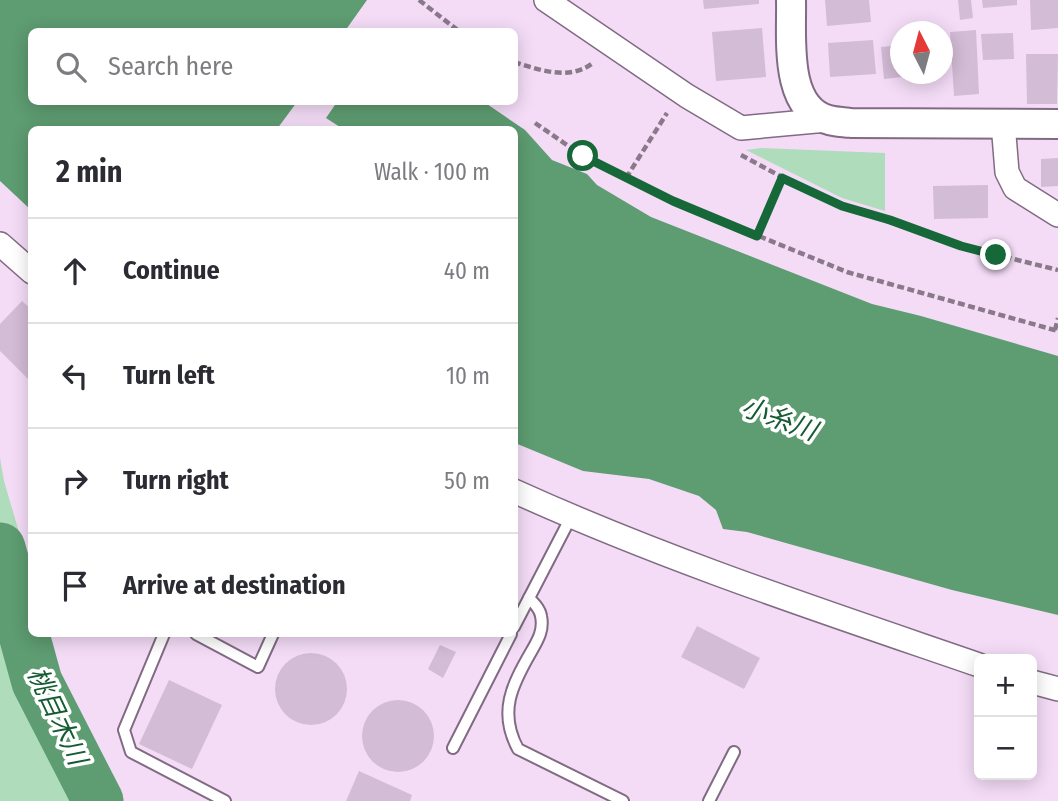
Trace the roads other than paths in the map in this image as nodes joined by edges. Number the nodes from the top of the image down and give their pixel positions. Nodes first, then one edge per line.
1 (546, 0) edge
2 (790, 0) edge
3 (827, 120) junction
4 (1003, 123) junction
5 (1058, 124) edge
6 (1058, 215) edge
7 (0, 244) edge
8 (28, 268) edge
9 (518, 493) edge
10 (571, 517) junction
11 (529, 598) junction
12 (518, 619) edge
13 (163, 637) edge
14 (202, 637) edge
15 (271, 637) edge
16 (509, 637) edge
17 (974, 663) edge
18 (1037, 683) edge
19 (1058, 689) edge
20 (453, 748) dead end
21 (734, 752) dead end
22 (225, 801) edge
23 (623, 801) edge
24 (709, 801) edge

1 - 3 street
2 - 3 street
3 - 4 street
4 - 5 street
4 - 6 street
7 - 8 street
9 - 10 street
10 - 11 lane
10 - 17 street
11 - 12 lane
11 - 23 lane
13 - 22 lane
14 - 15 lane
16 - 20 lane
18 - 19 street
21 - 24 lane

